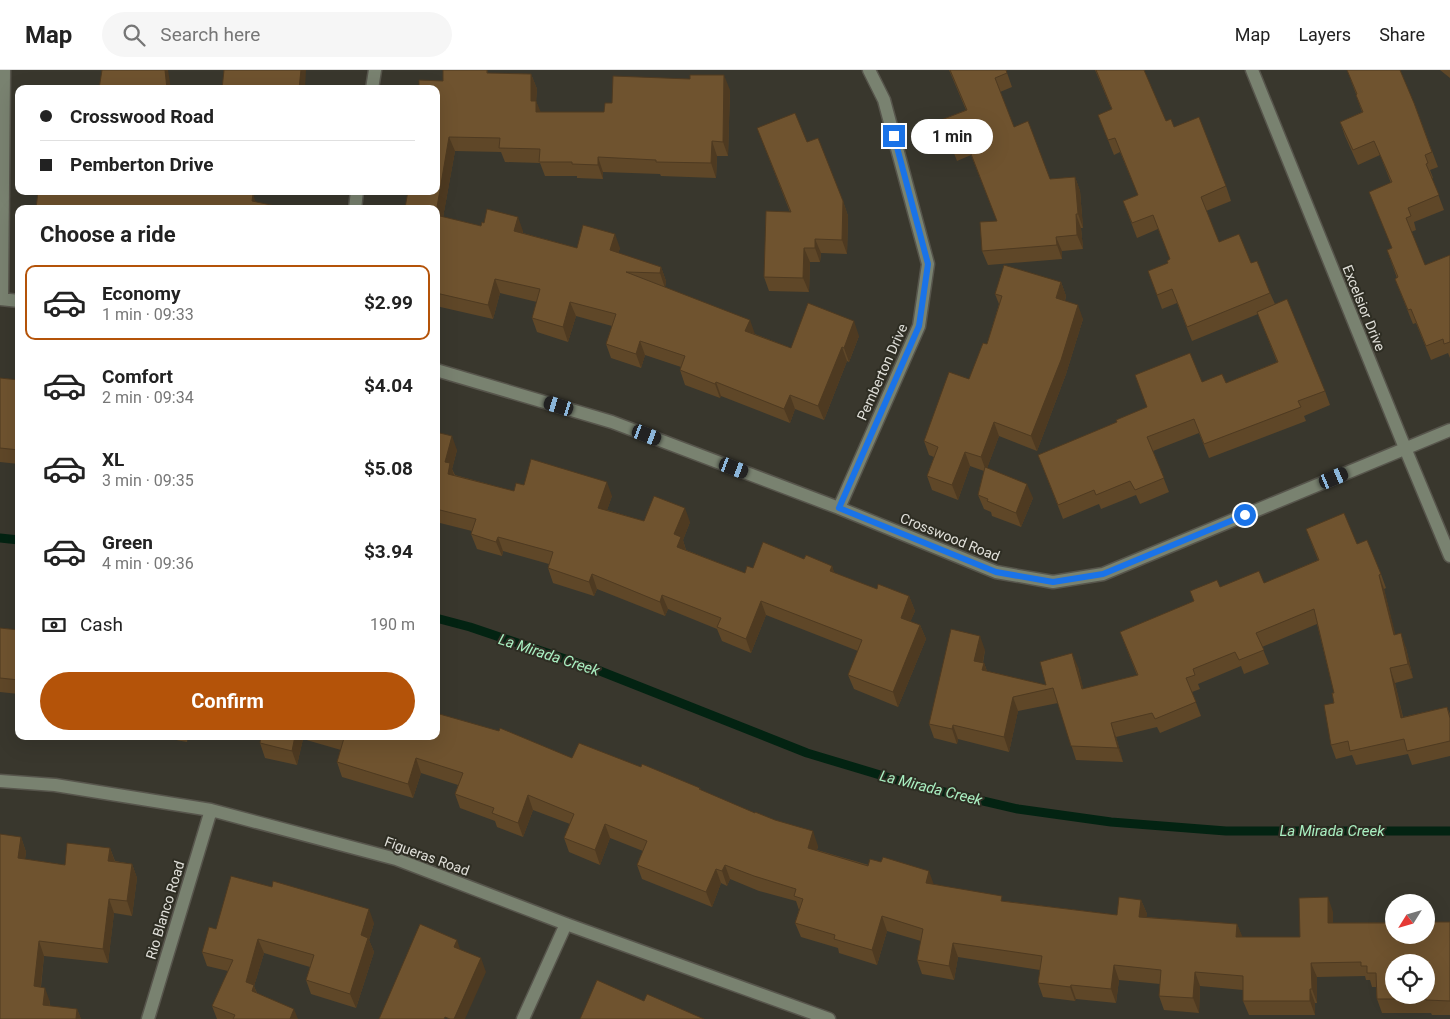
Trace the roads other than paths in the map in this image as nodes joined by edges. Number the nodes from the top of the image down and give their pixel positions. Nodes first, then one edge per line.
1 (4, 70) edge
2 (375, 70) edge
3 (869, 70) edge
4 (1252, 70) edge
5 (373, 85) edge
6 (1, 299) edge
7 (15, 301) edge
8 (440, 371) edge
9 (1450, 430) edge
10 (1405, 448) junction
11 (839, 508) junction
12 (1450, 556) edge
13 (0, 781) edge
14 (211, 810) junction
15 (566, 924) junction
16 (148, 1019) edge
17 (523, 1019) edge
18 (829, 1019) edge

1 - 6 street
2 - 5 street
3 - 11 street, Pemberton Drive
4 - 10 street, Excelsior Drive
6 - 7 street
8 - 11 street, Crosswood Road
9 - 10 street, Crosswood Road
10 - 11 street, Crosswood Road
10 - 12 street, Excelsior Drive
13 - 14 street, Figueras Road
14 - 15 street, Figueras Road
14 - 16 street, Rio Blanco Road
15 - 17 street
15 - 18 street, Figueras Road

